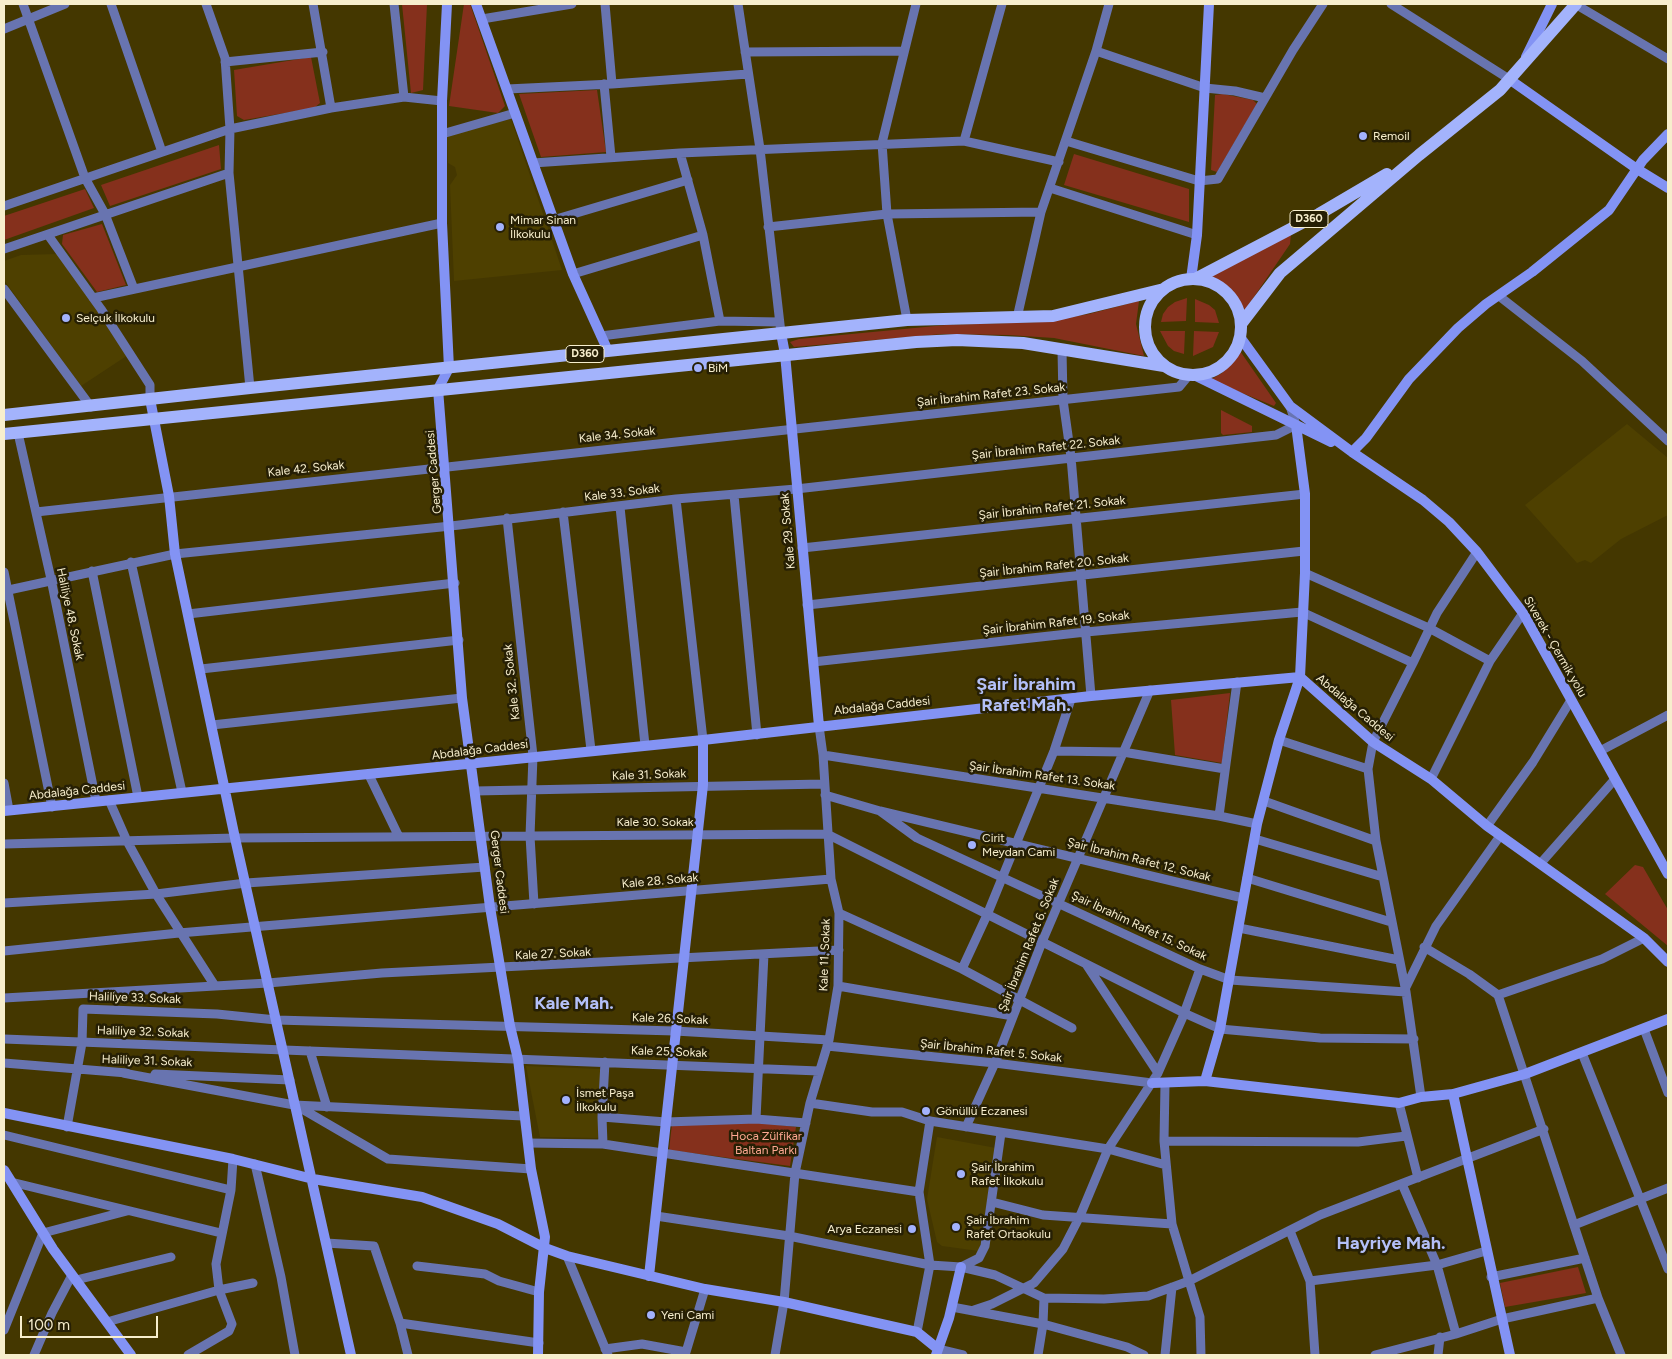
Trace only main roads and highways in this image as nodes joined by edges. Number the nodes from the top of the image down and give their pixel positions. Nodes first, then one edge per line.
1 (1575, 4) edge
2 (1419, 154) junction
3 (1193, 279) junction
4 (1164, 289) junction
5 (1241, 324) junction
6 (1164, 366) junction
7 (4, 416) edge
8 (4, 434) edge

1 - 2 main road, D360
2 - 3 main road, D360
2 - 5 main road, D360
3 - 4 main road
3 - 5 main road
4 - 6 main road
4 - 7 main road, D360
5 - 6 main road
6 - 8 main road, D360

